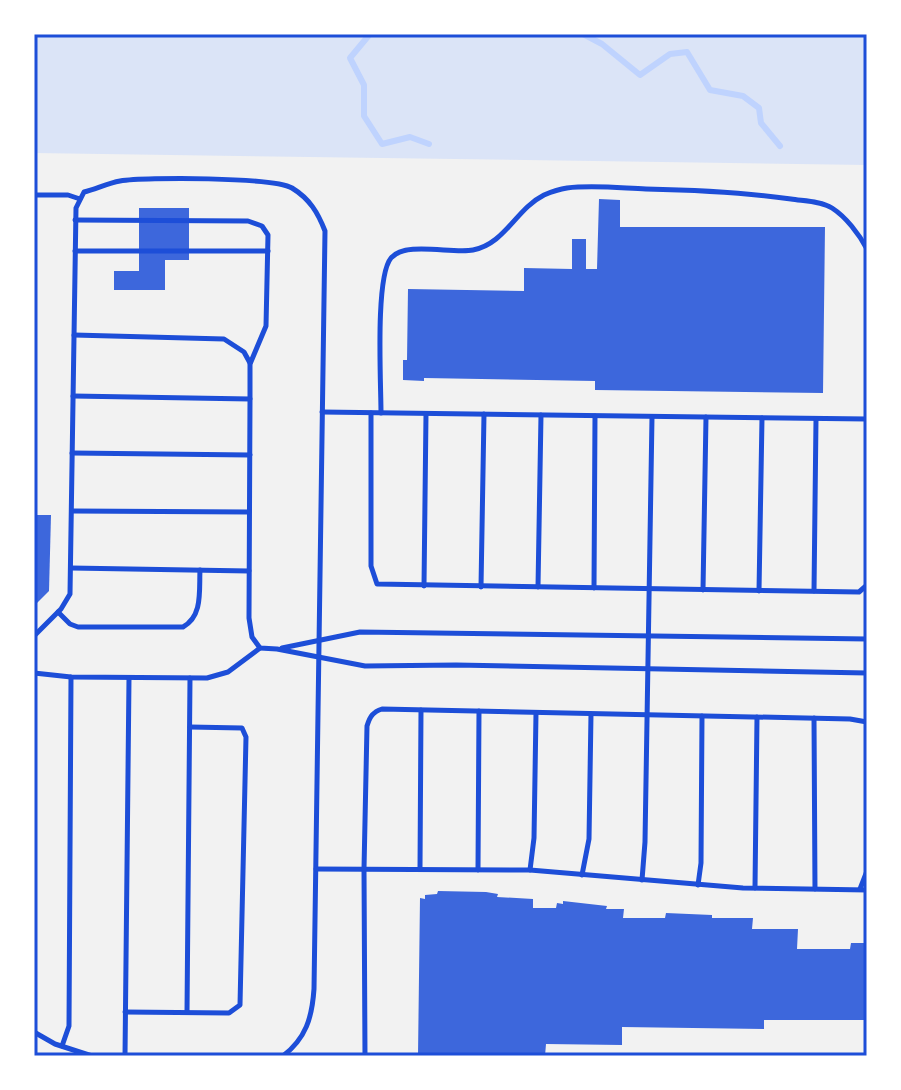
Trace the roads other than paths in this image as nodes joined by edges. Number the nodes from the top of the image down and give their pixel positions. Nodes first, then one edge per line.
1 (34, 195) edge
2 (81, 199) junction
3 (75, 220) junction
4 (867, 249) edge
5 (75, 251) junction
6 (268, 251) junction
7 (74, 335) junction
8 (250, 364) junction
9 (73, 396) junction
10 (250, 399) junction
11 (322, 412) junction
12 (371, 413) junction
13 (381, 413) junction
14 (426, 414) junction
15 (484, 414) junction
16 (541, 415) junction
17 (595, 416) junction
18 (652, 417) junction
19 (706, 417) junction
20 (762, 418) junction
21 (816, 419) junction
22 (867, 419) edge
23 (72, 453) junction
24 (250, 455) junction
25 (72, 511) junction
26 (249, 512) junction
27 (71, 568) junction
28 (200, 570) junction
29 (249, 571) junction
30 (867, 585) edge
31 (424, 586) junction
32 (481, 587) junction
33 (538, 587) junction
34 (594, 588) junction
35 (648, 589) junction
36 (703, 590) junction
37 (759, 591) junction
38 (814, 591) junction
39 (58, 612) junction
40 (34, 636) edge
41 (649, 636) junction
42 (867, 639) edge
43 (319, 640) junction
44 (260, 648) junction
45 (277, 649) junction
46 (319, 656) junction
47 (648, 669) junction
48 (34, 673) edge
49 (867, 673) edge
50 (71, 677) junction
51 (129, 678) junction
52 (190, 678) junction
53 (421, 710) junction
54 (479, 711) junction
55 (536, 713) junction
56 (591, 714) junction
57 (648, 715) junction
58 (702, 716) junction
59 (757, 717) junction
60 (814, 718) junction
61 (867, 722) edge
62 (190, 727) junction
63 (316, 869) junction
64 (364, 869) junction
65 (420, 869) junction
66 (478, 870) junction
67 (530, 870) junction
68 (867, 871) edge
69 (582, 875) junction
70 (642, 880) junction
71 (698, 885) junction
72 (755, 888) junction
73 (815, 889) junction
74 (864, 890) edge
75 (125, 1012) junction
76 (187, 1012) junction
77 (34, 1032) edge
78 (62, 1046) junction
79 (92, 1056) edge
80 (125, 1056) edge
81 (283, 1056) edge
82 (365, 1056) edge

1 - 2 lane
2 - 3 lane
2 - 11 lane
3 - 5 lane
3 - 6 lane
4 - 13 lane
5 - 6 lane
5 - 7 lane
6 - 8 lane
7 - 8 lane
7 - 9 lane
8 - 10 lane
9 - 10 lane
9 - 23 lane
10 - 24 lane
11 - 12 lane
11 - 43 lane
12 - 13 lane
12 - 31 lane
13 - 14 lane
14 - 15 lane
14 - 31 lane
15 - 16 lane
15 - 32 lane
16 - 17 lane
16 - 33 lane
17 - 18 lane
17 - 34 lane
18 - 19 lane
18 - 35 lane
19 - 20 lane
19 - 36 lane
20 - 21 lane
20 - 37 lane
21 - 22 lane
21 - 38 lane
23 - 24 lane
23 - 25 lane
24 - 26 lane
25 - 26 lane
25 - 27 lane
26 - 29 lane
27 - 28 lane
27 - 39 lane
28 - 29 lane
28 - 39 lane
29 - 44 lane
30 - 38 lane
31 - 32 lane
32 - 33 lane
33 - 34 lane
34 - 35 lane
35 - 36 lane
35 - 41 lane
36 - 37 lane
37 - 38 lane
39 - 40 lane
41 - 42 lane
41 - 43 lane
41 - 47 lane
43 - 45 lane
43 - 46 lane
44 - 45 lane
44 - 52 lane
45 - 46 lane
46 - 47 lane
46 - 63 lane
47 - 49 lane
47 - 57 lane
48 - 50 lane
50 - 51 lane
50 - 78 lane
51 - 52 lane
51 - 75 lane
52 - 62 lane
53 - 54 lane
53 - 64 lane
53 - 65 lane
54 - 55 lane
54 - 66 lane
55 - 56 lane
55 - 67 lane
56 - 57 lane
56 - 69 lane
57 - 58 lane
57 - 70 lane
58 - 59 lane
58 - 71 lane
59 - 60 lane
59 - 72 lane
60 - 61 lane
60 - 73 lane
62 - 76 lane
62 - 76 lane
63 - 64 lane
63 - 81 lane
64 - 65 lane
64 - 82 lane
65 - 66 lane
66 - 67 lane
67 - 69 lane
68 - 74 lane
69 - 70 lane
70 - 71 lane
71 - 72 lane
72 - 73 lane
73 - 74 lane
75 - 76 lane
75 - 80 lane
77 - 78 lane
78 - 79 lane

